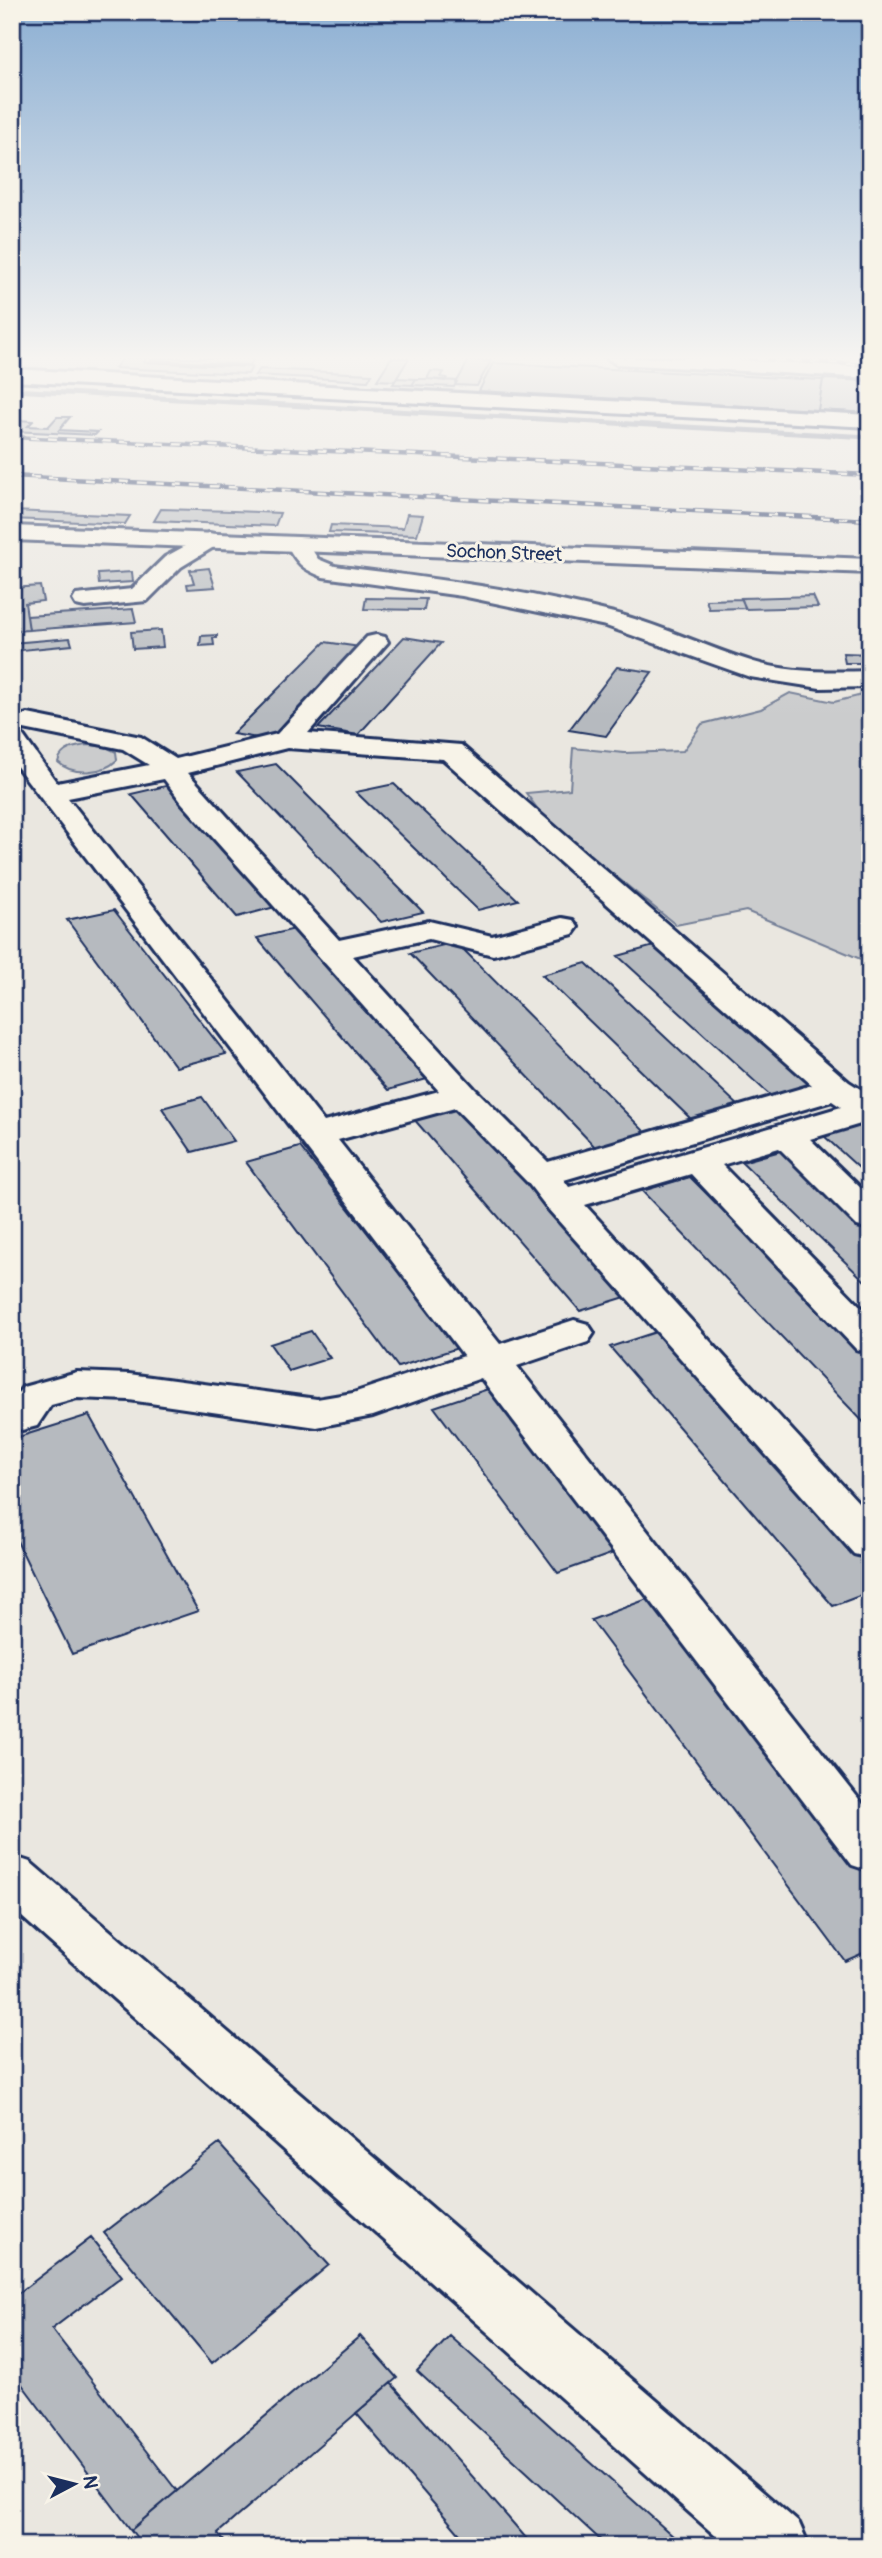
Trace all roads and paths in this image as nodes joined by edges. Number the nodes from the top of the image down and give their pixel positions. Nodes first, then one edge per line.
1 (12, 533) edge
2 (209, 540) junction
3 (297, 544) junction
4 (870, 566) edge
5 (85, 600) dead end
6 (376, 642) dead end
7 (870, 679) edge
8 (16, 725) edge
9 (287, 740) junction
10 (171, 769) junction
11 (50, 793) junction
12 (562, 927) dead end
13 (333, 951) junction
14 (837, 1089) junction
15 (462, 1095) junction
16 (869, 1112) edge
17 (315, 1135) junction
18 (786, 1135) junction
19 (698, 1161) junction
20 (551, 1188) junction
21 (870, 1218) edge
22 (574, 1333) dead end
23 (870, 1340) edge
24 (489, 1360) junction
25 (22, 1416) dead end
26 (870, 1543) edge
27 (870, 1851) edge
28 (12, 1877) edge
29 (776, 2546) edge

1 - 2 main road, Sochon Street
2 - 3 main road, Sochon Street
2 - 5 main road
3 - 4 main road, Sochon Street
3 - 7 main road
6 - 9 main road
8 - 10 main road
8 - 11 main road
9 - 10 main road
9 - 14 main road
10 - 11 main road
10 - 13 main road
11 - 17 main road
12 - 13 main road
13 - 15 main road
14 - 16 main road
14 - 20 main road
15 - 17 main road
15 - 20 main road
16 - 18 main road
17 - 24 main road
18 - 19 main road
18 - 21 main road
19 - 20 main road
19 - 23 main road
20 - 26 main road
22 - 24 main road
24 - 25 main road
24 - 27 main road
28 - 29 main road

